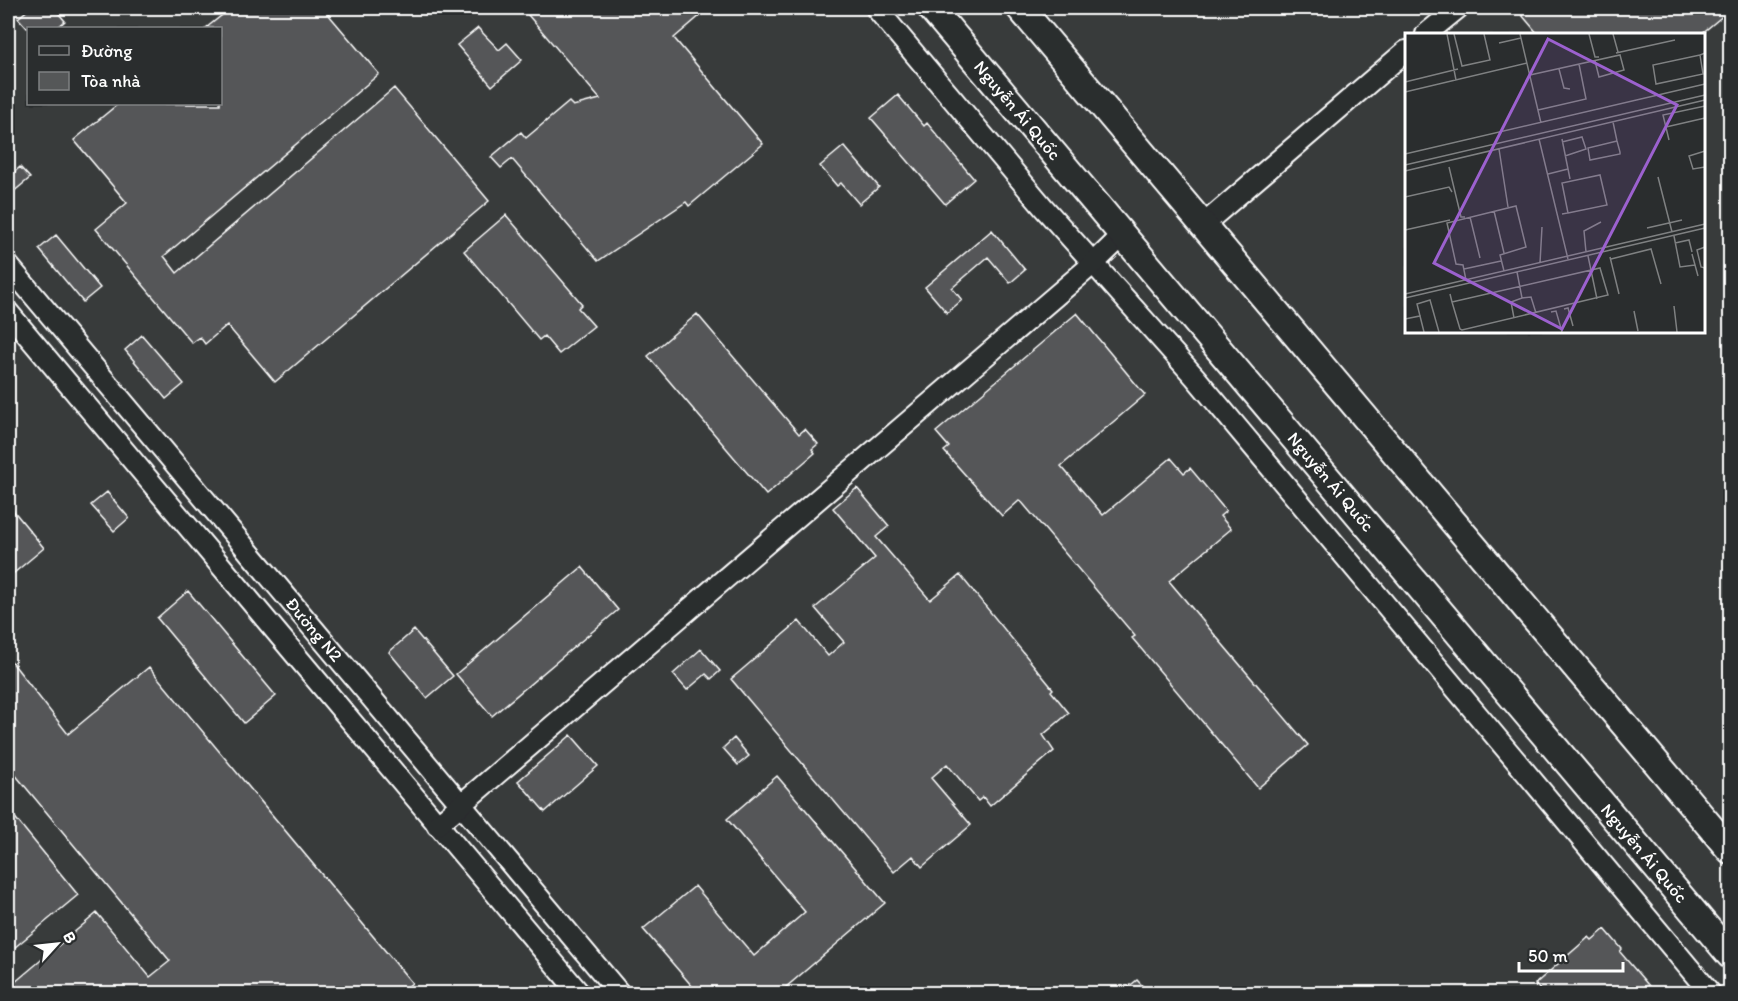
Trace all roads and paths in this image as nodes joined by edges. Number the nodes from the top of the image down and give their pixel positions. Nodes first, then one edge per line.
1 (876, 8) edge
2 (931, 8) edge
3 (1020, 8) edge
4 (1458, 8) edge
5 (1427, 33) edge
6 (1405, 53) edge
7 (1203, 225) junction
8 (1123, 235) junction
9 (1094, 263) junction
10 (8, 265) edge
11 (8, 312) edge
12 (461, 804) junction
13 (437, 825) junction
14 (1731, 850) edge
15 (1731, 955) edge
16 (580, 993) edge
17 (620, 993) edge
18 (1712, 993) edge

1 - 9 street
2 - 8 main road, Nguyễn Ái Quốc
3 - 7 main road
4 - 5 street
6 - 7 street
7 - 14 main road
8 - 9 street
8 - 15 main road, Nguyễn Ái Quốc
9 - 12 street
9 - 18 street
10 - 12 street, Đường N2
11 - 13 street, Đường N2
12 - 13 street
12 - 17 street, Đường N2
13 - 16 street, Đường N2

